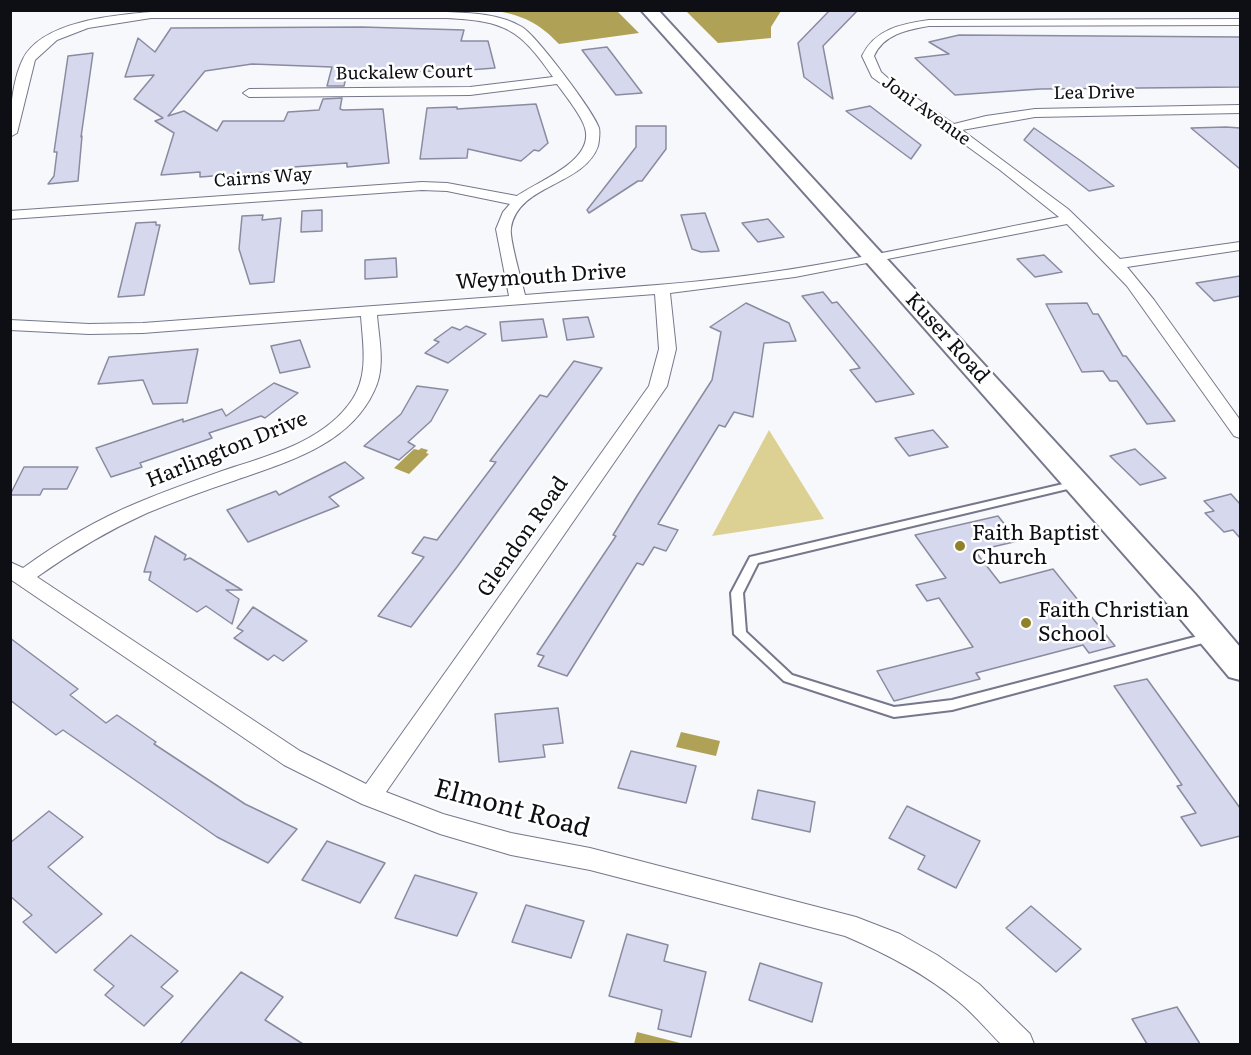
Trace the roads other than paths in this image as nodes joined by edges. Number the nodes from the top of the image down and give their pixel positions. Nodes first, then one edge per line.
1 (649, 11) edge
2 (1240, 22) edge
3 (560, 80) junction
4 (249, 93) dead end
5 (1240, 109) edge
6 (950, 129) junction
7 (10, 133) edge
8 (518, 201) junction
9 (10, 215) edge
10 (1070, 219) junction
11 (1240, 246) edge
12 (875, 258) junction
13 (1116, 264) junction
14 (662, 289) junction
15 (518, 300) junction
16 (369, 311) junction
17 (10, 325) edge
18 (1234, 415) edge
19 (1240, 432) edge
20 (1076, 484) junction
21 (17, 573) edge
22 (1213, 636) junction
23 (1238, 662) edge
24 (370, 797) junction
25 (1020, 1044) edge

1 - 12 street, Kuser Road
2 - 6 street, Joni Avenue
3 - 4 street, Buckalew Court
3 - 7 street
3 - 8 street
5 - 6 street, Lea Drive
6 - 10 street, Joni Avenue
8 - 9 street, Cairns Way
8 - 15 street
10 - 12 street, Weymouth Drive
10 - 13 street, Joni Avenue
11 - 13 street
12 - 14 street, Weymouth Drive
12 - 20 street, Kuser Road
13 - 18 street, Joni Avenue
14 - 15 street, Weymouth Drive
14 - 24 street, Glendon Road
15 - 16 street, Weymouth Drive
16 - 17 street, Weymouth Drive
16 - 21 street, Harlington Drive
18 - 19 street, Joni Avenue
20 - 22 street, Kuser Road
20 - 22 lane
21 - 24 street, Elmont Road
22 - 23 street, Kuser Road
24 - 25 street, Elmont Road

